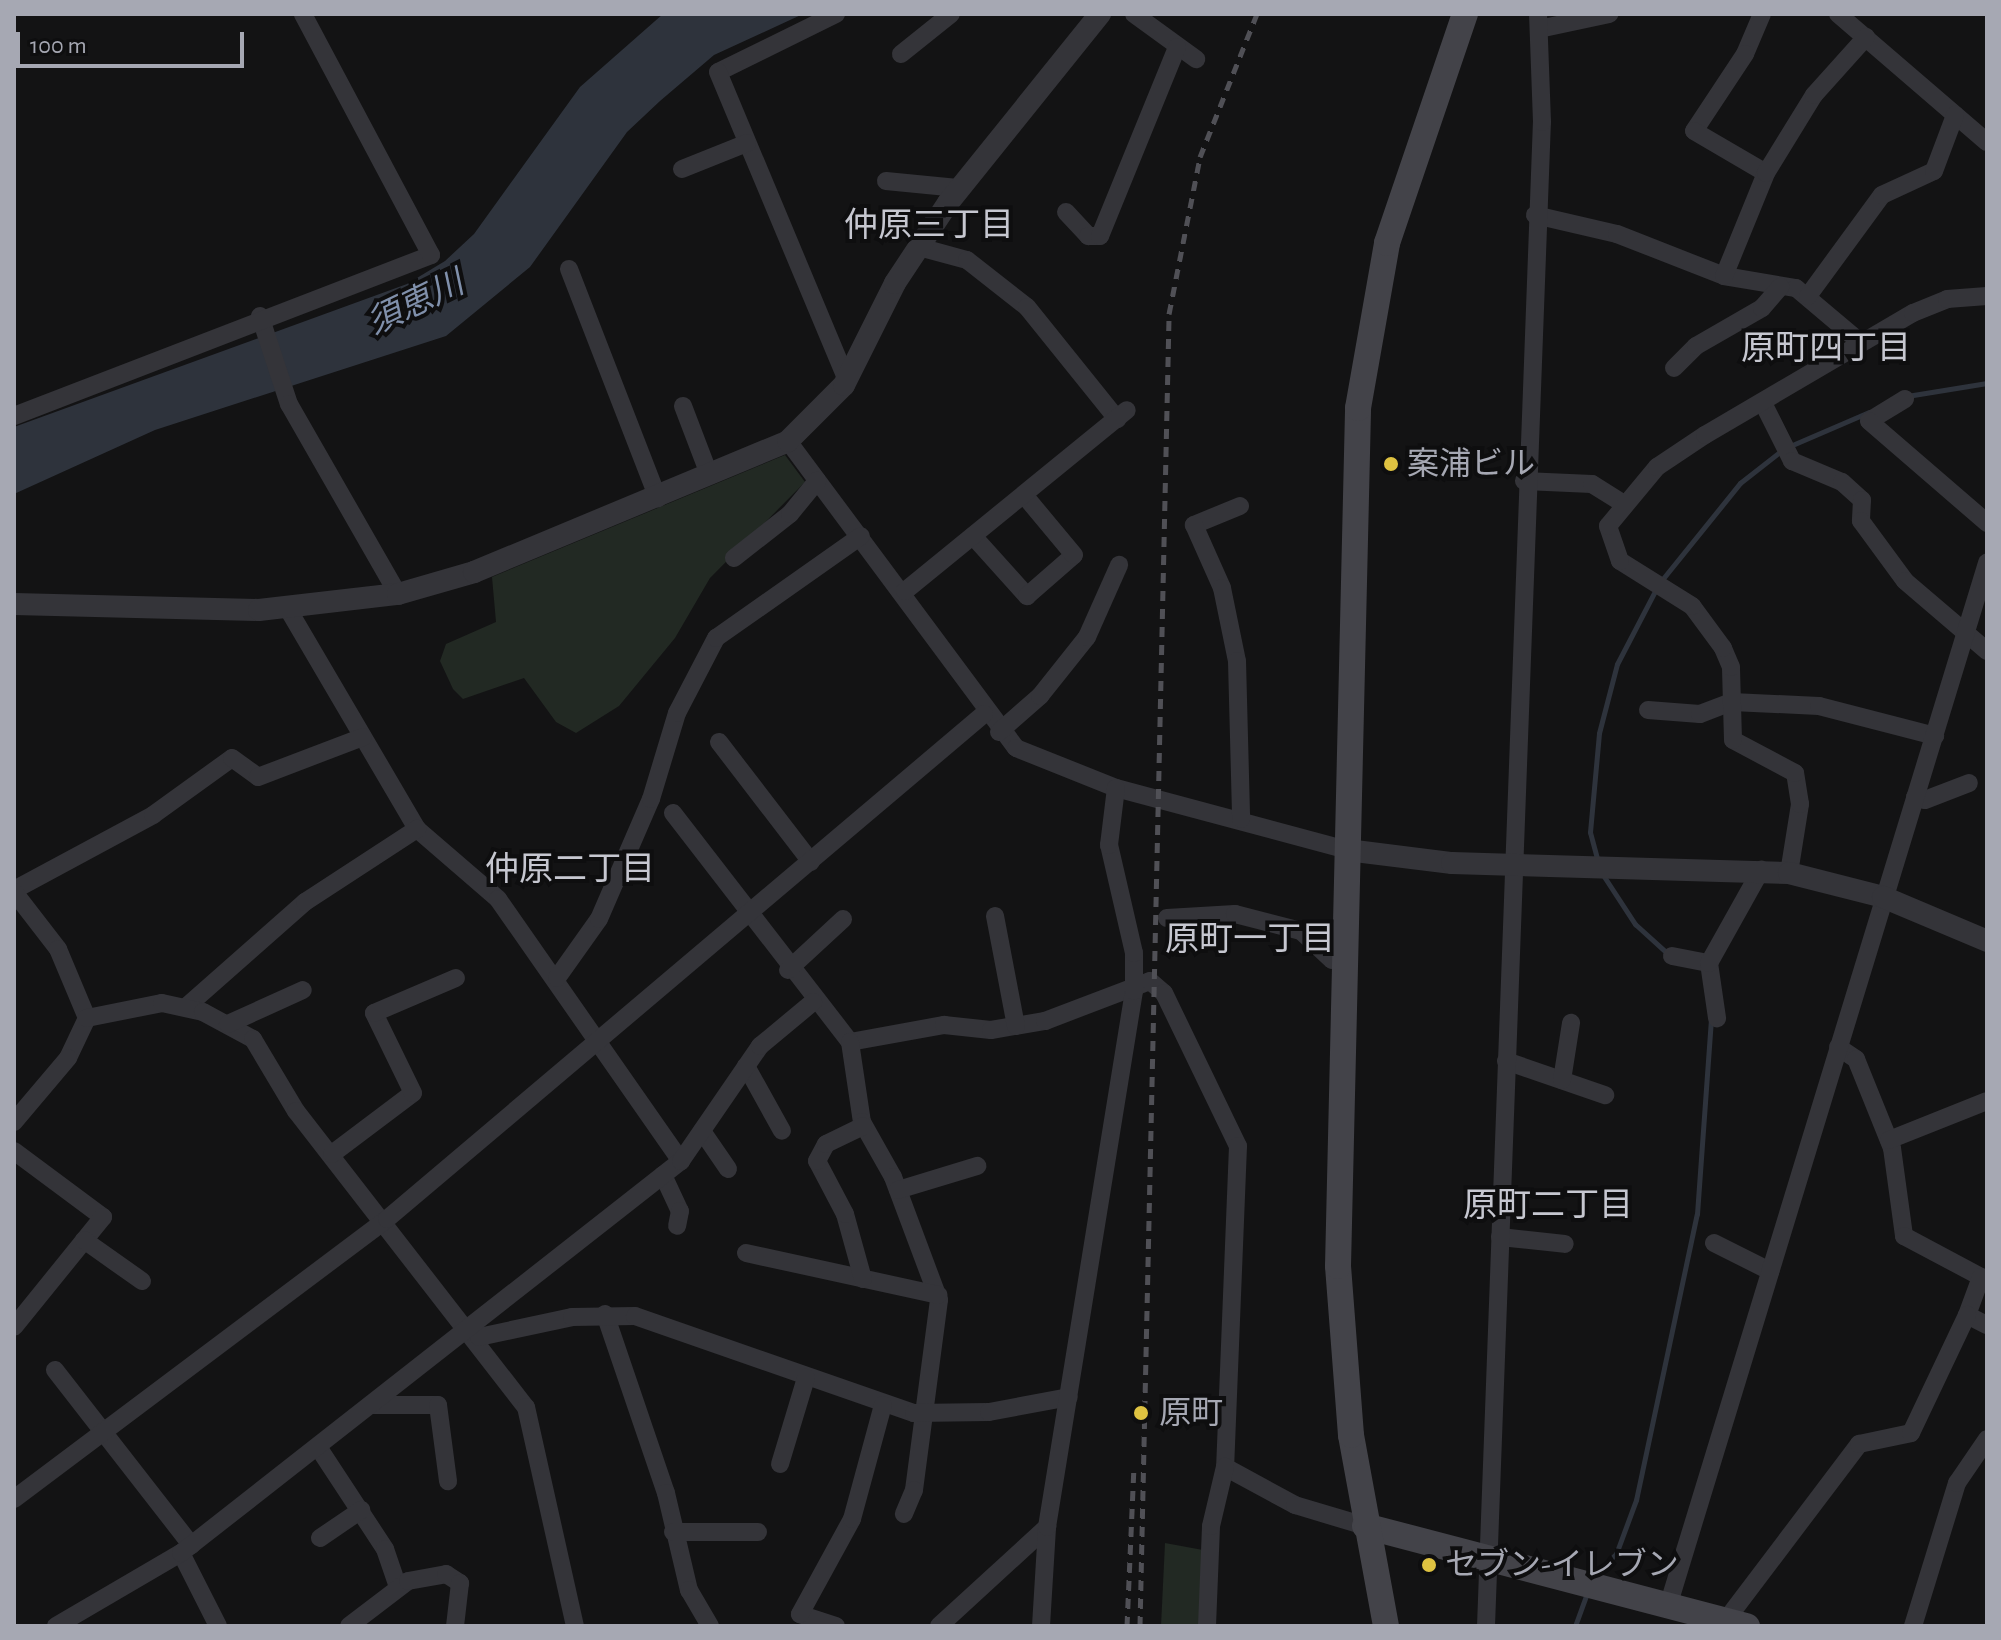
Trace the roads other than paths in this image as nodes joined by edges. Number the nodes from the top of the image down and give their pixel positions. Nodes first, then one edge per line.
1 (303, 14) edge
2 (836, 14) edge
3 (951, 14) edge
4 (1100, 14) edge
5 (1134, 14) edge
6 (1465, 14) edge
7 (1609, 14) edge
8 (1762, 14) edge
9 (1838, 14) edge
10 (1538, 22) edge
11 (1866, 37) junction
12 (1177, 47) junction
13 (901, 54) dead end
14 (1196, 59) dead end
15 (1955, 115) junction
16 (1987, 142) edge
17 (747, 143) junction
18 (682, 169) dead end
19 (1766, 173) junction
20 (886, 181) dead end
21 (958, 188) junction
22 (1066, 212) dead end
23 (1535, 215) junction
24 (919, 247) junction
25 (569, 269) dead end
26 (1724, 276) junction
27 (1780, 287) junction
28 (1808, 296) junction
29 (1987, 296) edge
30 (262, 322) junction
31 (1860, 342) junction
32 (1674, 368) dead end
33 (847, 380) junction
34 (1905, 399) dead end
35 (1763, 403) junction
36 (683, 406) dead end
37 (14, 416) edge
38 (788, 441) junction
39 (709, 474) junction
40 (817, 481) junction
41 (1524, 481) junction
42 (1024, 495) junction
43 (658, 498) junction
44 (1623, 503) junction
45 (1240, 506) dead end
46 (1987, 523) edge
47 (861, 536) junction
48 (973, 536) junction
49 (734, 558) dead end
50 (1987, 563) edge
51 (1119, 565) dead end
52 (905, 591) junction
53 (398, 594) junction
54 (14, 604) edge
55 (288, 609) junction
56 (1969, 635) junction
57 (1987, 651) edge
58 (1732, 702) junction
59 (1648, 710) dead end
60 (984, 714) junction
61 (999, 732) junction
62 (1935, 736) junction
63 (363, 737) junction
64 (719, 742) dead end
65 (1969, 783) dead end
66 (1116, 788) junction
67 (1915, 797) junction
68 (673, 813) dead end
69 (1241, 819) junction
70 (417, 829) junction
71 (1347, 850) junction
72 (811, 862) junction
73 (1514, 862) junction
74 (1761, 870) junction
75 (1789, 873) junction
76 (14, 891) edge
77 (1883, 897) junction
78 (749, 915) junction
79 (995, 916) dead end
80 (1167, 918) dead end
81 (843, 919) dead end
82 (1981, 934) edge
83 (1672, 956) dead end
84 (1346, 960) junction
85 (1709, 963) junction
86 (788, 970) junction
87 (456, 978) dead end
88 (557, 978) junction
89 (303, 990) dead end
90 (1134, 991) junction
91 (813, 1002) junction
92 (186, 1007) junction
93 (87, 1018) junction
94 (1717, 1018) dead end
95 (1571, 1023) dead end
96 (228, 1024) junction
97 (1016, 1026) junction
98 (850, 1042) junction
99 (595, 1044) junction
100 (1838, 1047) junction
101 (1506, 1061) junction
102 (746, 1066) junction
103 (1562, 1080) junction
104 (1605, 1095) dead end
105 (1987, 1101) edge
106 (14, 1122) edge
107 (863, 1126) junction
108 (702, 1131) junction
109 (782, 1131) dead end
110 (1889, 1140) junction
111 (14, 1151) edge
112 (332, 1154) junction
113 (681, 1161) junction
114 (977, 1166) dead end
115 (728, 1169) dead end
116 (663, 1175) junction
117 (898, 1190) junction
118 (387, 1219) junction
119 (677, 1226) dead end
120 (1500, 1237) junction
121 (84, 1240) junction
122 (1714, 1243) dead end
123 (1565, 1244) dead end
124 (746, 1253) dead end
125 (1770, 1271) junction
126 (1984, 1273) edge
127 (863, 1279) junction
128 (142, 1281) dead end
129 (938, 1295) junction
130 (605, 1314) junction
131 (1967, 1315) junction
132 (1987, 1325) edge
133 (14, 1327) edge
134 (475, 1332) junction
135 (55, 1370) dead end
136 (806, 1378) junction
137 (1069, 1397) junction
138 (371, 1405) junction
139 (883, 1405) junction
140 (922, 1414) junction
141 (103, 1431) junction
142 (1987, 1439) edge
143 (318, 1447) junction
144 (780, 1464) dead end
145 (1225, 1467) junction
146 (448, 1481) dead end
147 (14, 1499) edge
148 (361, 1510) junction
149 (904, 1514) dead end
150 (1365, 1526) junction
151 (1047, 1527) junction
152 (673, 1532) junction
153 (758, 1532) dead end
154 (320, 1538) dead end
155 (186, 1549) junction
156 (1488, 1555) junction
157 (398, 1587) junction
158 (1669, 1603) junction
159 (1736, 1623) edge
160 (56, 1626) edge
161 (218, 1626) edge
162 (349, 1626) edge
163 (455, 1626) edge
164 (575, 1626) edge
165 (710, 1626) edge
166 (836, 1626) edge
167 (939, 1626) edge
168 (1041, 1626) edge
169 (1207, 1626) edge
170 (1386, 1626) edge
171 (1486, 1626) edge
172 (1913, 1626) edge

1 - 30 street
2 - 17 street
3 - 13 street
4 - 21 street
5 - 12 street
6 - 71 main road
7 - 10 street
8 - 19 street
9 - 11 street
10 - 23 street
11 - 15 street
11 - 19 street
12 - 14 street
12 - 22 street
15 - 16 street
15 - 28 street
17 - 18 street
17 - 33 street
19 - 26 street
20 - 21 street
21 - 24 street
23 - 26 street
23 - 41 street
24 - 33 street
24 - 42 street
25 - 43 street
26 - 27 street
27 - 28 street
27 - 32 street
28 - 31 street
29 - 31 street
30 - 37 street
30 - 53 street
31 - 35 street
33 - 38 street
34 - 46 street
35 - 44 street
35 - 56 street
36 - 39 street
38 - 39 street
38 - 40 street
39 - 43 street
40 - 47 street
40 - 49 street
41 - 44 street
41 - 73 street
42 - 48 street
42 - 48 street
43 - 53 street
44 - 58 street
45 - 69 street
47 - 52 street
47 - 88 street
48 - 52 street
50 - 56 street
51 - 61 street
52 - 60 street
53 - 55 street
54 - 55 street
55 - 63 street
56 - 57 street
56 - 62 street
58 - 59 street
58 - 62 street
58 - 75 street
60 - 61 street
60 - 72 street
61 - 66 street
62 - 67 street
63 - 70 street
63 - 76 street
64 - 72 street
65 - 67 street
66 - 69 street
66 - 90 street
67 - 77 street
68 - 78 street
69 - 71 street
70 - 88 street
70 - 92 street
71 - 73 street
71 - 84 main road
72 - 78 street
73 - 74 street
73 - 101 street
74 - 75 street
74 - 85 street
75 - 77 street
76 - 93 street
77 - 82 street
77 - 100 street
78 - 86 street
78 - 99 street
79 - 97 street
80 - 84 street
81 - 86 street
83 - 85 street
84 - 150 main road
85 - 94 street
86 - 91 street
87 - 112 street
88 - 99 street
89 - 96 street
90 - 97 street
90 - 137 street
90 - 145 street
91 - 98 street
91 - 102 street
92 - 93 street
92 - 96 street
93 - 106 street
95 - 103 street
96 - 112 street
97 - 98 street
98 - 107 street
99 - 113 street
99 - 118 street
100 - 110 street
100 - 125 street
101 - 103 street
101 - 120 street
102 - 108 street
102 - 109 street
103 - 104 street
105 - 110 street
107 - 117 street
107 - 127 street
108 - 113 street
108 - 115 street
110 - 126 street
111 - 121 street
112 - 118 street
113 - 116 street
114 - 117 street
116 - 119 street
116 - 134 street
117 - 129 street
118 - 134 street
118 - 141 street
120 - 123 street
120 - 156 street
121 - 128 street
121 - 133 street
122 - 125 street
124 - 127 street
125 - 158 street
126 - 131 street
127 - 129 street
129 - 140 street
130 - 134 street
130 - 136 street
130 - 152 street
131 - 132 street
131 - 159 street
134 - 138 street
134 - 164 street
135 - 141 street
136 - 139 street
136 - 144 street
137 - 140 street
137 - 151 street
138 - 143 street
138 - 146 street
139 - 140 street
139 - 166 street
140 - 149 street
141 - 147 street
141 - 155 street
142 - 172 street
143 - 148 street
143 - 155 street
145 - 150 street
145 - 169 street
148 - 154 street
148 - 157 street
150 - 156 main road
150 - 170 main road
151 - 167 street
151 - 168 street
152 - 153 street
152 - 165 street
155 - 160 street
155 - 161 street
156 - 158 main road
156 - 171 street
157 - 162 street
157 - 163 street
158 - 159 main road

